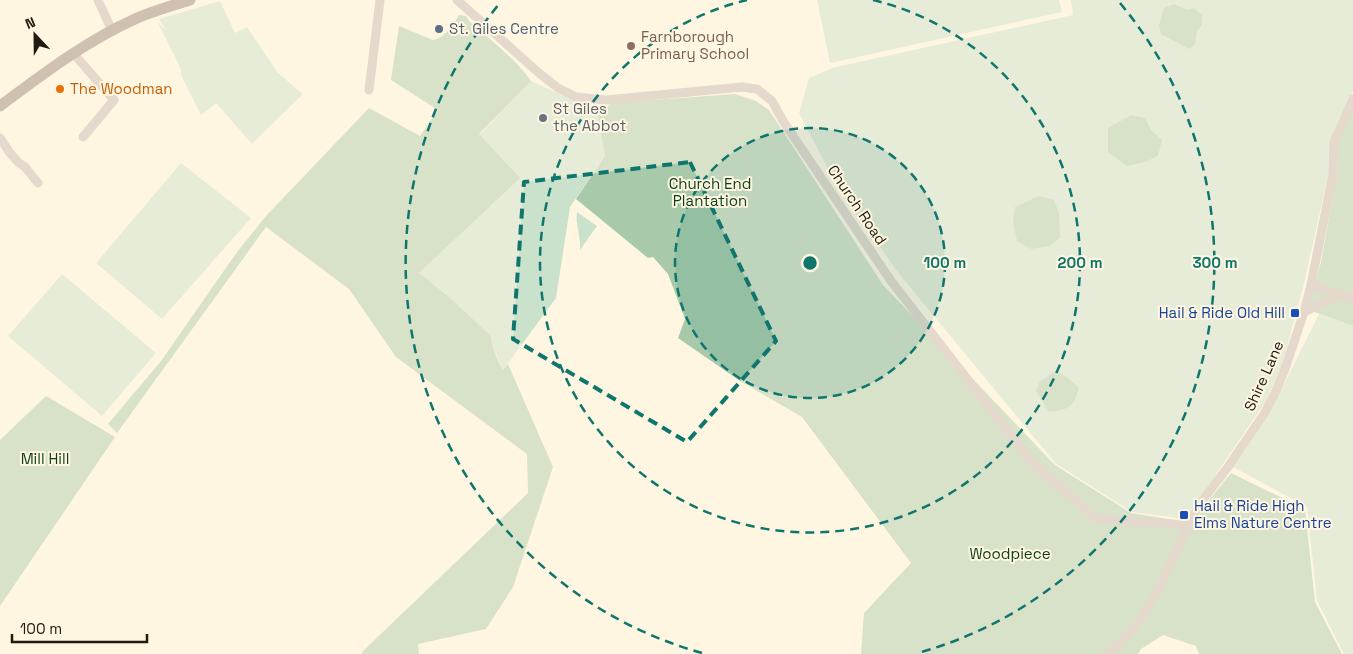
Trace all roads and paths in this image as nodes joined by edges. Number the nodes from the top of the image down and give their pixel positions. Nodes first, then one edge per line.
1 (98, 0) edge
2 (190, 0) edge
3 (380, 0) edge
4 (457, 0) edge
5 (112, 31) junction
6 (73, 53) junction
7 (369, 90) dead end
8 (1353, 99) edge
9 (0, 106) edge
10 (83, 137) dead end
11 (0, 138) edge
12 (38, 183) dead end
13 (1311, 285) junction
14 (1340, 295) junction
15 (1353, 299) edge
16 (1304, 312) junction
17 (1188, 525) junction
18 (1106, 654) edge

1 - 5 street
2 - 5 main road
3 - 7 street
4 - 17 street, Church Road
5 - 6 main road
6 - 9 main road
6 - 10 street
8 - 13 street, Shire Lane
11 - 12 street
13 - 14 street
13 - 16 street, Shire Lane
14 - 15 street
14 - 16 street
16 - 17 street, Shire Lane
17 - 18 street, Shire Lane

